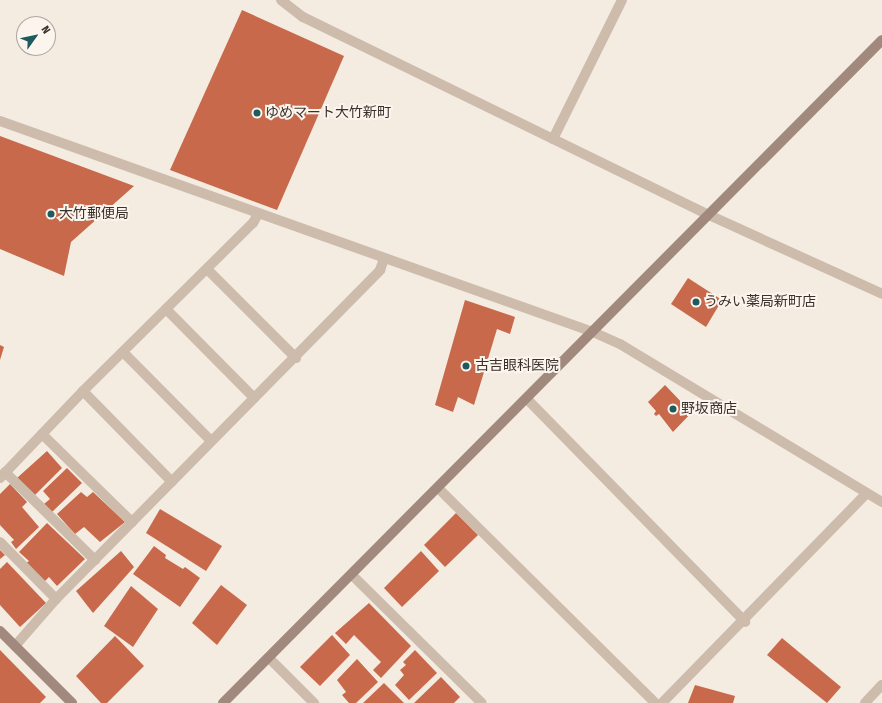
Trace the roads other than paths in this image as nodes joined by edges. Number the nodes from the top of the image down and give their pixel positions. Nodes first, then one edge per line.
1 (281, 0) edge
2 (622, 0) edge
3 (882, 40) edge
4 (0, 121) edge
5 (553, 139) junction
6 (258, 214) junction
7 (709, 215) junction
8 (384, 259) junction
9 (207, 269) junction
10 (882, 294) edge
11 (166, 309) junction
12 (593, 332) junction
13 (123, 352) junction
14 (296, 358) junction
15 (83, 391) junction
16 (254, 398) junction
17 (526, 399) junction
18 (42, 434) junction
19 (211, 441) junction
20 (3, 475) edge
21 (172, 482) junction
22 (438, 488) junction
23 (867, 493) junction
24 (882, 502) edge
25 (132, 522) junction
26 (0, 542) edge
27 (95, 560) junction
28 (352, 575) junction
29 (56, 599) junction
30 (745, 622) junction
31 (0, 631) edge
32 (15, 646) junction
33 (269, 658) junction
34 (882, 685) edge
35 (72, 703) edge
36 (223, 703) edge
37 (314, 703) edge
38 (482, 703) edge
39 (656, 703) edge
40 (662, 703) edge
41 (865, 703) edge

1 - 5 street
2 - 5 street
3 - 7 street
4 - 6 street
5 - 7 street
6 - 8 street
6 - 9 street
7 - 10 street
7 - 12 street
8 - 12 street
8 - 14 street
9 - 11 street
9 - 14 street
11 - 13 street
11 - 16 street
12 - 17 street
12 - 23 street
13 - 15 street
13 - 19 street
14 - 16 street
15 - 18 street
15 - 21 street
16 - 19 street
17 - 22 street
17 - 30 street
18 - 20 street
18 - 25 street
19 - 21 street
20 - 27 street
21 - 25 street
22 - 28 street
22 - 39 street
23 - 24 street
23 - 30 street
25 - 27 street
26 - 29 street
27 - 29 street
28 - 33 street
28 - 38 street
29 - 32 street
30 - 40 street
31 - 32 street
32 - 35 street
33 - 36 street
33 - 37 street
34 - 41 street

